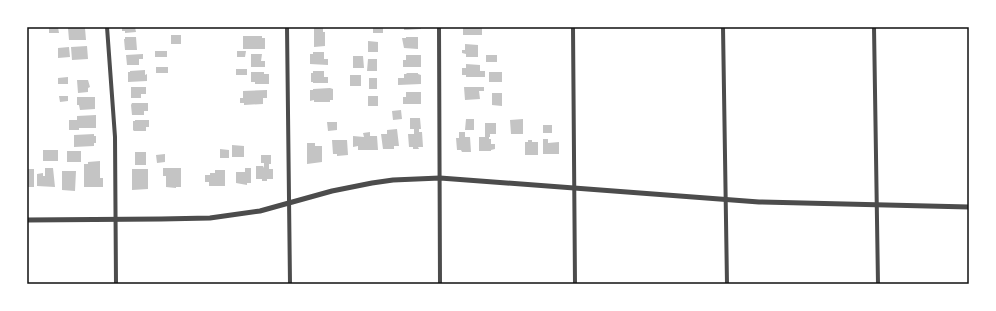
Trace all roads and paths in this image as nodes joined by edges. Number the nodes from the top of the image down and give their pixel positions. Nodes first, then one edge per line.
1 (107, 27) edge
2 (287, 27) edge
3 (439, 27) edge
4 (573, 27) edge
5 (723, 27) edge
6 (874, 27) edge
7 (440, 178) junction
8 (574, 189) junction
9 (725, 200) junction
10 (289, 203) junction
11 (878, 205) junction
12 (969, 206) edge
13 (116, 219) junction
14 (27, 220) edge
15 (116, 284) edge
16 (290, 284) edge
17 (440, 284) edge
18 (575, 284) edge
19 (727, 284) edge
20 (878, 284) edge

1 - 13 street
2 - 10 street
3 - 7 street
4 - 8 street
5 - 9 street
6 - 11 street
7 - 8 street
7 - 10 street
7 - 17 street
8 - 9 street
8 - 18 street
9 - 11 street
9 - 19 street
10 - 13 street
10 - 16 street
11 - 12 street
11 - 20 street
13 - 14 street
13 - 15 street

